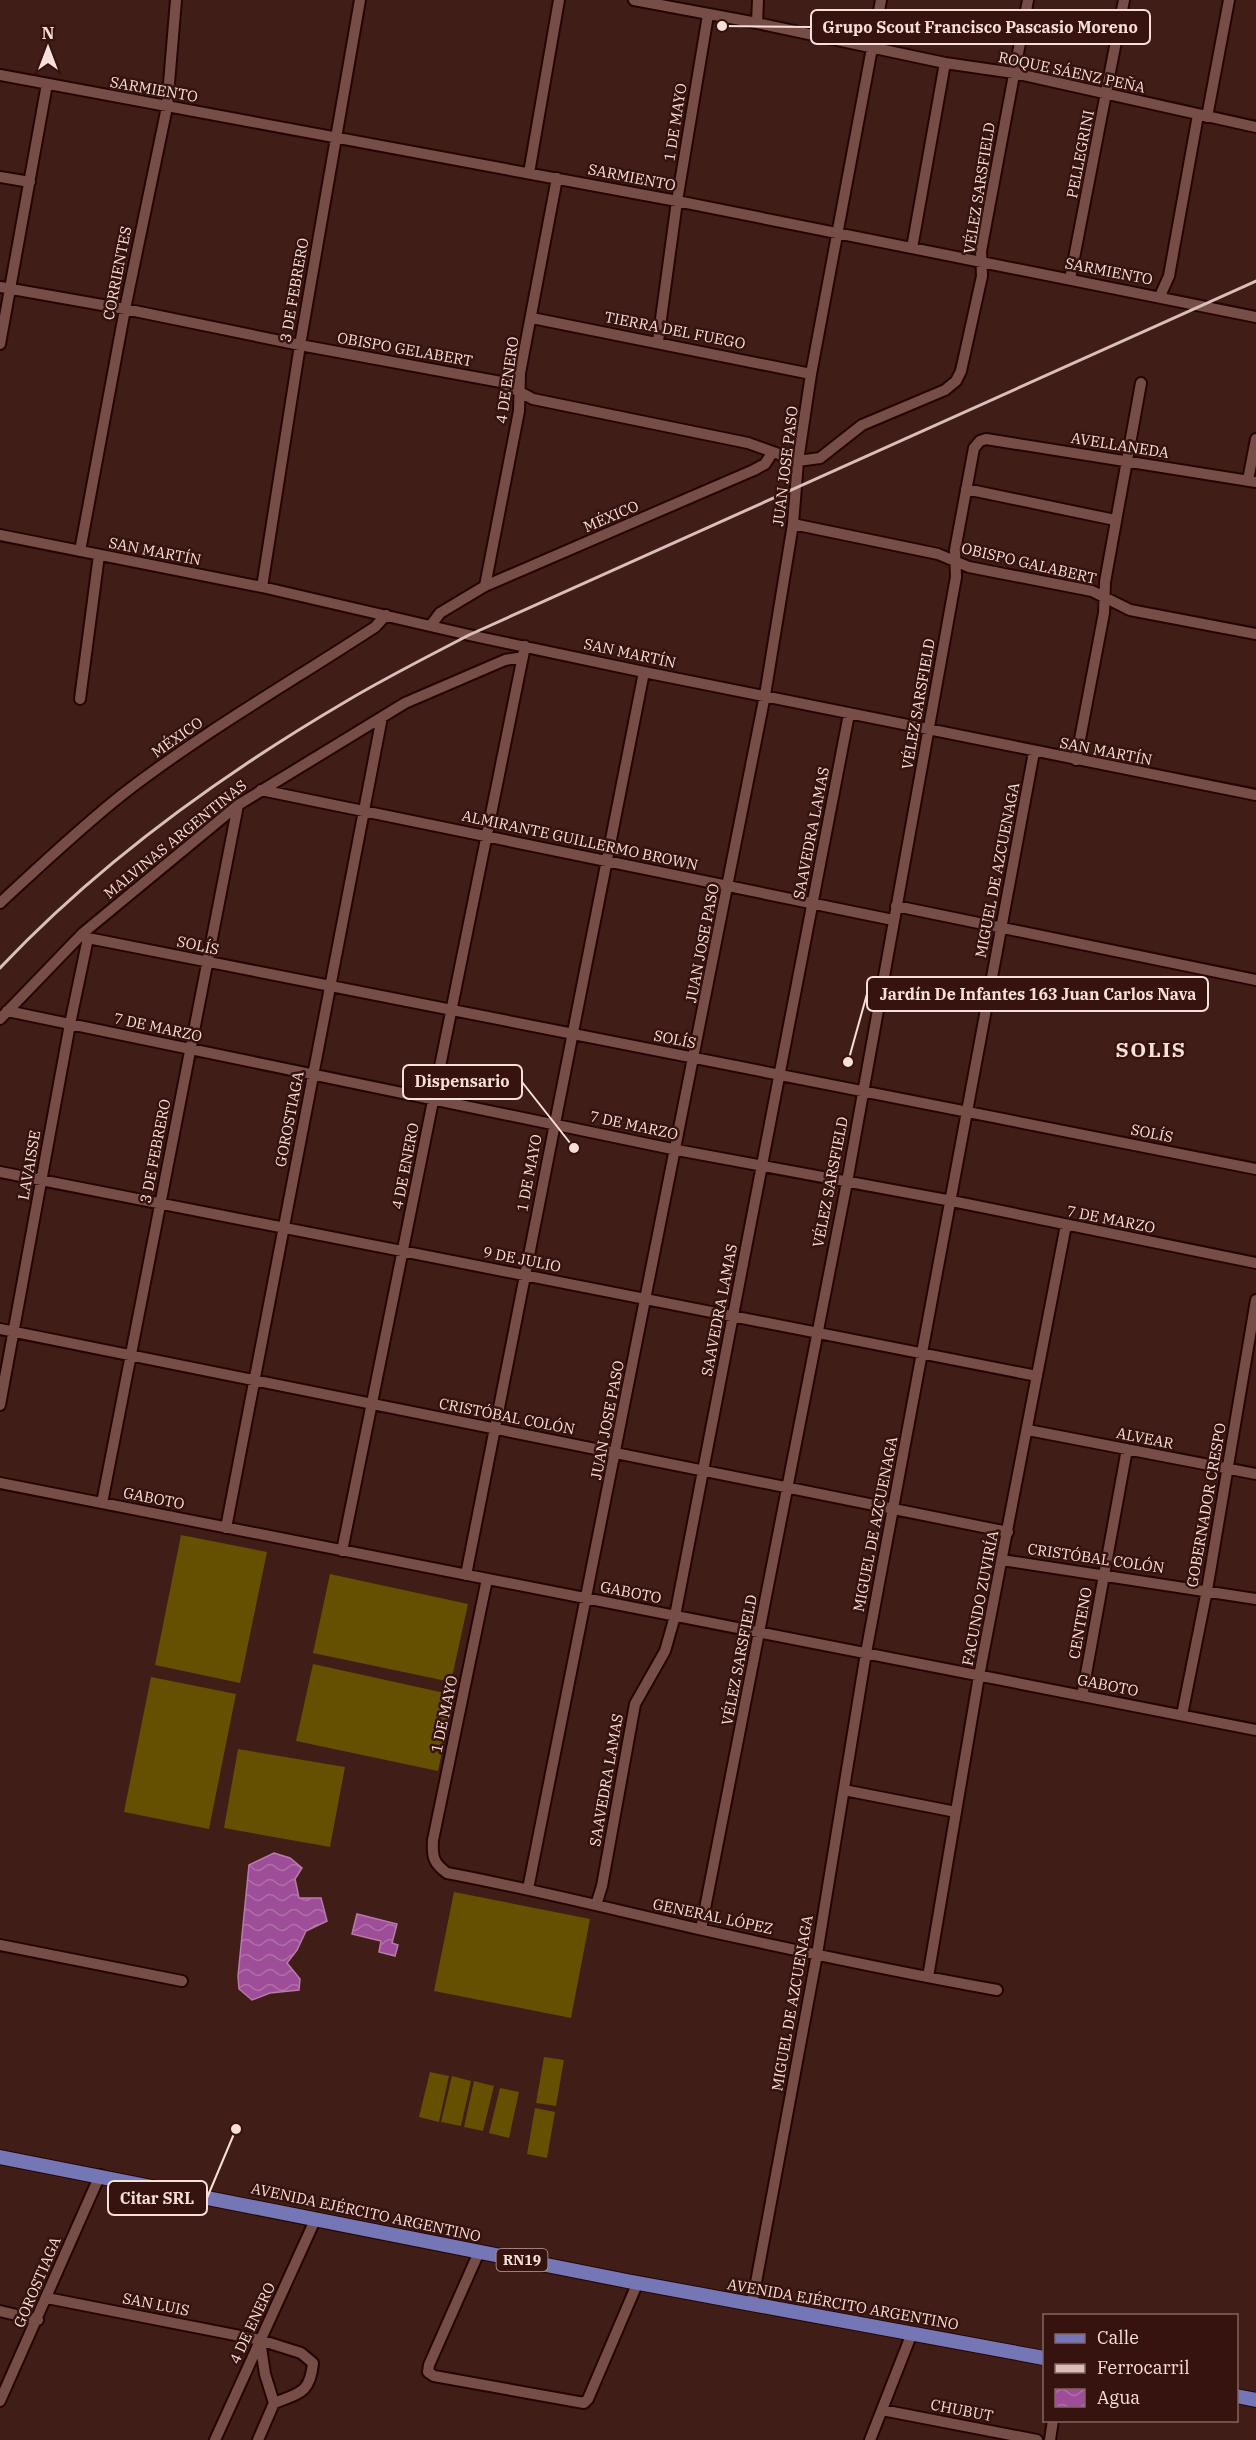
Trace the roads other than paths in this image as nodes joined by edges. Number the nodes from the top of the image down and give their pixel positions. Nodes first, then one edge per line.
1 (176, 0) edge
2 (360, 0) edge
3 (559, 0) edge
4 (634, 0) edge
5 (758, 0) edge
6 (881, 0) edge
7 (1028, 0) edge
8 (1124, 0) edge
9 (1229, 0) edge
10 (663, 3) edge
11 (708, 15) junction
12 (757, 23) junction
13 (871, 48) junction
14 (945, 63) junction
15 (1014, 73) junction
16 (0, 75) edge
17 (47, 84) junction
18 (1107, 93) junction
19 (167, 107) junction
20 (1203, 116) junction
21 (1256, 127) edge
22 (335, 136) junction
23 (529, 173) junction
24 (0, 177) edge
25 (557, 178) junction
26 (30, 182) junction
27 (677, 201) junction
28 (838, 233) junction
29 (912, 248) junction
30 (981, 261) junction
31 (1070, 279) junction
32 (5, 288) edge
33 (1160, 296) junction
34 (125, 309) junction
35 (1256, 317) edge
36 (532, 318) junction
37 (658, 341) junction
38 (0, 344) edge
39 (300, 345) junction
40 (811, 374) junction
41 (1141, 383) dead end
42 (520, 390) junction
43 (1256, 439) edge
44 (980, 441) joint
45 (772, 453) junction
46 (798, 461) junction
47 (1126, 462) junction
48 (1252, 481) edge
49 (966, 489) junction
50 (1115, 520) junction
51 (794, 524) junction
52 (0, 535) edge
53 (80, 550) junction
54 (99, 555) junction
55 (956, 562) junction
56 (486, 586) junction
57 (262, 587) junction
58 (1105, 598) junction
59 (386, 615) junction
60 (431, 625) junction
61 (1256, 634) edge
62 (524, 652) junction
63 (644, 672) junction
64 (765, 695) junction
65 (80, 699) dead end
66 (849, 714) junction
67 (381, 717) junction
68 (929, 729) junction
69 (1034, 752) junction
70 (1076, 760) junction
71 (261, 790) junction
72 (1256, 795) edge
73 (238, 805) junction
74 (363, 811) junction
75 (487, 836) junction
76 (606, 861) junction
77 (728, 886) junction
78 (0, 903) edge
79 (813, 903) junction
80 (896, 906) junction
81 (893, 920) junction
82 (1001, 929) junction
83 (85, 935) junction
84 (209, 963) junction
85 (1256, 980) edge
86 (330, 986) junction
87 (452, 1010) junction
88 (4, 1015) edge
89 (70, 1024) junction
90 (572, 1034) junction
91 (191, 1049) junction
92 (694, 1058) junction
93 (313, 1074) junction
94 (780, 1075) junction
95 (862, 1091) junction
96 (434, 1099) junction
97 (967, 1112) junction
98 (554, 1124) junction
99 (676, 1150) junction
100 (762, 1165) junction
101 (1256, 1169) edge
102 (0, 1172) edge
103 (41, 1180) junction
104 (847, 1182) junction
105 (952, 1201) junction
106 (160, 1203) junction
107 (1066, 1225) junction
108 (283, 1228) junction
109 (403, 1251) junction
110 (1256, 1263) edge
111 (524, 1274) junction
112 (646, 1299) junction
113 (1256, 1300) edge
114 (733, 1316) junction
115 (0, 1329) edge
116 (13, 1332) junction
117 (817, 1332) junction
118 (923, 1353) junction
119 (131, 1355) junction
120 (1037, 1376) junction
121 (254, 1380) junction
122 (372, 1404) junction
123 (0, 1405) edge
124 (494, 1428) junction
125 (1028, 1430) junction
126 (1126, 1449) junction
127 (616, 1453) junction
128 (1227, 1469) junction
129 (705, 1471) junction
130 (1256, 1474) edge
131 (0, 1483) edge
132 (787, 1487) junction
133 (102, 1503) junction
134 (893, 1509) junction
135 (226, 1528) junction
136 (1008, 1532) junction
137 (342, 1551) junction
138 (1002, 1560) junction
139 (466, 1575) junction
140 (1104, 1575) junction
141 (487, 1579) junction
142 (1207, 1590) junction
143 (587, 1599) junction
144 (1256, 1599) edge
145 (675, 1616) junction
146 (760, 1632) junction
147 (866, 1653) junction
148 (980, 1676) junction
149 (1082, 1696) junction
150 (1182, 1715) junction
151 (1256, 1730) edge
152 (844, 1790) junction
153 (956, 1812) junction
154 (432, 1855) joint
155 (528, 1888) junction
156 (596, 1905) junction
157 (701, 1929) junction
158 (0, 1945) edge
159 (817, 1954) junction
160 (928, 1977) junction
161 (182, 1981) dead end
162 (997, 1990) dead end
163 (0, 2157) edge
164 (100, 2175) junction
165 (316, 2218) junction
166 (479, 2252) junction
167 (638, 2283) junction
168 (47, 2298) junction
169 (752, 2304) junction
170 (0, 2311) edge
171 (38, 2320) junction
172 (912, 2333) junction
173 (260, 2340) junction
174 (1043, 2358) edge
175 (1238, 2396) edge
176 (1256, 2400) edge
177 (0, 2401) edge
178 (274, 2403) junction
179 (882, 2410) junction
180 (1053, 2422) edge
181 (215, 2440) edge
182 (258, 2440) edge
183 (870, 2440) edge
184 (1037, 2440) edge
185 (1050, 2440) edge

1 - 19 street, CORRIENTES
2 - 22 street, 3 DE FEBRERO
3 - 23 street
4 - 10 street, ROQUE SÁENZ PEÑA
5 - 12 street
6 - 13 street, JUAN JOSE PASO
7 - 15 street, VÉLEZ SARSFIELD
8 - 18 street, PELLEGRINI
9 - 20 street
10 - 11 street, ROQUE SÁENZ PEÑA
11 - 12 street, ROQUE SÁENZ PEÑA
11 - 27 street, 1 DE MAYO
12 - 13 street, ROQUE SÁENZ PEÑA
13 - 14 street, ROQUE SÁENZ PEÑA
13 - 28 street, JUAN JOSE PASO
14 - 15 street, ROQUE SÁENZ PEÑA
14 - 29 street
15 - 18 street, ROQUE SÁENZ PEÑA
15 - 30 street, VÉLEZ SARSFIELD
16 - 17 street, SARMIENTO
17 - 19 street, SARMIENTO
17 - 26 street
18 - 20 street, ROQUE SÁENZ PEÑA
18 - 31 street, PELLEGRINI
19 - 22 street, SARMIENTO
19 - 34 street, CORRIENTES
20 - 21 street, ROQUE SÁENZ PEÑA
20 - 33 street
22 - 23 street, SARMIENTO
22 - 39 street, 3 DE FEBRERO
23 - 25 street, SARMIENTO
24 - 26 street
25 - 27 street, SARMIENTO
25 - 36 street, 4 DE ENERO
26 - 32 street
27 - 28 street, SARMIENTO
27 - 37 street, 1 DE MAYO
28 - 29 street, SARMIENTO
28 - 40 street, JUAN JOSE PASO
29 - 30 street, SARMIENTO
30 - 31 street, SARMIENTO
30 - 46 street, VÉLEZ SARSFIELD
31 - 33 street, SARMIENTO
32 - 34 street, OBISPO GELABERT
32 - 38 street
33 - 35 street, SARMIENTO
34 - 39 street, OBISPO GELABERT
34 - 53 street, CORRIENTES
36 - 37 street, TIERRA DEL FUEGO
36 - 42 street, 4 DE ENERO
37 - 40 street, TIERRA DEL FUEGO
39 - 42 street, OBISPO GELABERT
39 - 57 street, 3 DE FEBRERO
40 - 46 street, JUAN JOSE PASO
41 - 47 street
42 - 45 street, OBISPO GELABERT
42 - 56 street, 4 DE ENERO
43 - 48 street
44 - 47 street, AVELLANEDA
44 - 49 street, VÉLEZ SARSFIELD
45 - 46 street, OBISPO GELABERT
45 - 56 street, MÉXICO
46 - 51 street, JUAN JOSE PASO
47 - 48 street, AVELLANEDA
47 - 50 street
49 - 50 street
49 - 55 street, VÉLEZ SARSFIELD
50 - 58 street
51 - 55 street, OBISPO GALABERT
51 - 64 street, JUAN JOSE PASO
52 - 53 street, SAN MARTÍN
53 - 54 street, SAN MARTÍN
54 - 57 street, SAN MARTÍN
54 - 65 street
55 - 58 street, OBISPO GALABERT
55 - 68 street, VÉLEZ SARSFIELD
56 - 60 street, MÉXICO
57 - 59 street, SAN MARTÍN
58 - 61 street, OBISPO GALABERT
58 - 70 street
59 - 60 street, SAN MARTÍN
59 - 78 street, MÉXICO
60 - 62 street, SAN MARTÍN
62 - 63 street, SAN MARTÍN
62 - 67 street, MALVINAS ARGENTINAS
62 - 75 street, 4 DE ENERO
63 - 64 street, SAN MARTÍN
63 - 76 street, 1 DE MAYO
64 - 66 street, SAN MARTÍN
64 - 77 street, JUAN JOSE PASO
66 - 68 street, SAN MARTÍN
66 - 79 street, SAAVEDRA LAMAS
67 - 71 street, MALVINAS ARGENTINAS
67 - 74 street, GOROSTIAGA
68 - 69 street, SAN MARTÍN
68 - 80 street, VÉLEZ SARSFIELD
69 - 70 street, SAN MARTÍN
69 - 82 street, MIGUEL DE AZCUENAGA
70 - 72 street, SAN MARTÍN
71 - 73 street, MALVINAS ARGENTINAS
71 - 74 street, ALMIRANTE GUILLERMO BROWN
73 - 83 street, MALVINAS ARGENTINAS
73 - 84 street, 3 DE FEBRERO
74 - 75 street, ALMIRANTE GUILLERMO BROWN
74 - 86 street, GOROSTIAGA
75 - 76 street, ALMIRANTE GUILLERMO BROWN
75 - 87 street, 4 DE ENERO
76 - 77 street, ALMIRANTE GUILLERMO BROWN
76 - 90 street, 1 DE MAYO
77 - 79 street, ALMIRANTE GUILLERMO BROWN
77 - 92 street, JUAN JOSE PASO
79 - 81 street, ALMIRANTE GUILLERMO BROWN
79 - 94 street, SAAVEDRA LAMAS
80 - 81 street, VÉLEZ SARSFIELD
80 - 82 street
81 - 95 street, VÉLEZ SARSFIELD
82 - 85 street
82 - 97 street, MIGUEL DE AZCUENAGA
83 - 84 street, SOLÍS
83 - 88 street, MALVINAS ARGENTINAS
83 - 89 street, LAVAISSE
84 - 86 street, SOLÍS
84 - 91 street, 3 DE FEBRERO
86 - 87 street, SOLÍS
86 - 93 street, GOROSTIAGA
87 - 90 street, SOLÍS
87 - 96 street, 4 DE ENERO
88 - 89 street, 7 DE MARZO
89 - 91 street, 7 DE MARZO
89 - 103 street, LAVAISSE
90 - 92 street, SOLÍS
90 - 98 street, 1 DE MAYO
91 - 93 street, 7 DE MARZO
91 - 106 street, 3 DE FEBRERO
92 - 94 street, SOLÍS
92 - 99 street, JUAN JOSE PASO
93 - 96 street, 7 DE MARZO
93 - 108 street, GOROSTIAGA
94 - 95 street, SOLÍS
94 - 100 street, SAAVEDRA LAMAS
95 - 97 street, SOLÍS
95 - 104 street, VÉLEZ SARSFIELD
96 - 98 street, 7 DE MARZO
96 - 109 street, 4 DE ENERO
97 - 101 street, SOLÍS
97 - 105 street, MIGUEL DE AZCUENAGA
98 - 99 street, 7 DE MARZO
98 - 111 street, 1 DE MAYO
99 - 100 street, 7 DE MARZO
99 - 112 street, JUAN JOSE PASO
100 - 104 street, 7 DE MARZO
100 - 114 street, SAAVEDRA LAMAS
102 - 103 street, 9 DE JULIO
103 - 106 street, 9 DE JULIO
103 - 116 street, LAVAISSE
104 - 105 street, 7 DE MARZO
104 - 117 street, VÉLEZ SARSFIELD
105 - 107 street, 7 DE MARZO
105 - 118 street, MIGUEL DE AZCUENAGA
106 - 108 street, 9 DE JULIO
106 - 119 street, 3 DE FEBRERO
107 - 110 street, 7 DE MARZO
107 - 120 street, FACUNDO ZUVIRÍA
108 - 109 street, 9 DE JULIO
108 - 121 street, GOROSTIAGA
109 - 111 street, 9 DE JULIO
109 - 122 street, 4 DE ENERO
111 - 112 street, 9 DE JULIO
111 - 124 street, 1 DE MAYO
112 - 114 street, 9 DE JULIO
112 - 127 street, JUAN JOSE PASO
113 - 128 street, GOBERNADOR CRESPO
114 - 117 street, 9 DE JULIO
114 - 129 street, SAAVEDRA LAMAS
115 - 116 street, CRISTÓBAL COLÓN
116 - 119 street, CRISTÓBAL COLÓN
116 - 123 street, LAVAISSE
117 - 118 street, 9 DE JULIO
117 - 132 street, VÉLEZ SARSFIELD
118 - 120 street, 9 DE JULIO
118 - 134 street, MIGUEL DE AZCUENAGA
119 - 121 street, CRISTÓBAL COLÓN
119 - 133 street, 3 DE FEBRERO
120 - 125 street, FACUNDO ZUVIRÍA
121 - 122 street, CRISTÓBAL COLÓN
121 - 135 street, GOROSTIAGA
122 - 124 street, CRISTÓBAL COLÓN
122 - 137 street, 4 DE ENERO
124 - 127 street, CRISTÓBAL COLÓN
124 - 139 street, 1 DE MAYO
125 - 126 street, ALVEAR
125 - 136 street, FACUNDO ZUVIRÍA
126 - 128 street, ALVEAR
126 - 140 street, CENTENO
127 - 129 street, CRISTÓBAL COLÓN
127 - 143 street, JUAN JOSE PASO
128 - 130 street, ALVEAR
128 - 142 street, GOBERNADOR CRESPO
129 - 132 street, CRISTÓBAL COLÓN
129 - 145 street, SAAVEDRA LAMAS
131 - 133 street, GABOTO
132 - 134 street, CRISTÓBAL COLÓN
132 - 146 street, VÉLEZ SARSFIELD
133 - 135 street, GABOTO
134 - 136 street, CRISTÓBAL COLÓN
134 - 147 street, MIGUEL DE AZCUENAGA
135 - 137 street, GABOTO
136 - 138 street, FACUNDO ZUVIRÍA
137 - 139 street, GABOTO
138 - 140 street, CRISTÓBAL COLÓN
138 - 148 street, FACUNDO ZUVIRÍA
139 - 141 street, GABOTO
140 - 142 street, CRISTÓBAL COLÓN
140 - 149 street, CENTENO
141 - 143 street, GABOTO
141 - 154 street, 1 DE MAYO
142 - 144 street, CRISTÓBAL COLÓN
142 - 150 street, GOBERNADOR CRESPO
143 - 145 street, GABOTO
143 - 155 street, JUAN JOSE PASO
145 - 146 street, GABOTO
145 - 156 street, SAAVEDRA LAMAS
146 - 147 street, GABOTO
146 - 157 street, VÉLEZ SARSFIELD
147 - 148 street, GABOTO
147 - 152 street, MIGUEL DE AZCUENAGA
148 - 149 street, GABOTO
148 - 153 street, FACUNDO ZUVIRÍA
149 - 150 street, GABOTO
150 - 151 street, GABOTO
152 - 153 street
152 - 159 street, MIGUEL DE AZCUENAGA
153 - 160 street, FACUNDO ZUVIRÍA
154 - 155 street, GENERAL LÓPEZ
155 - 156 street, GENERAL LÓPEZ
156 - 157 street, GENERAL LÓPEZ
157 - 159 street, GENERAL LÓPEZ
158 - 161 street
159 - 160 street, GENERAL LÓPEZ
159 - 169 street, MIGUEL DE AZCUENAGA
160 - 162 street, GENERAL LÓPEZ
163 - 164 main road, AVENIDA EJÉRCITO ARGENTINO / RN19
164 - 165 main road, AVENIDA EJÉRCITO ARGENTINO / RN19
164 - 168 street, GOROSTIAGA
165 - 166 main road, AVENIDA EJÉRCITO ARGENTINO / RN19
165 - 173 street, 4 DE ENERO
166 - 167 main road, AVENIDA EJÉRCITO ARGENTINO / RN19
166 - 167 street
167 - 169 main road, AVENIDA EJÉRCITO ARGENTINO / RN19
168 - 171 street, GOROSTIAGA
168 - 173 street, SAN LUIS
169 - 172 main road, AVENIDA EJÉRCITO ARGENTINO / RN19
170 - 171 street
171 - 177 street, GOROSTIAGA
172 - 174 main road, AVENIDA EJÉRCITO ARGENTINO / RN19
172 - 179 street
173 - 178 street
173 - 178 street, SAN LUIS
173 - 181 street, 4 DE ENERO
175 - 176 main road
178 - 182 street
179 - 183 street
179 - 184 street, CHUBUT
180 - 185 street

